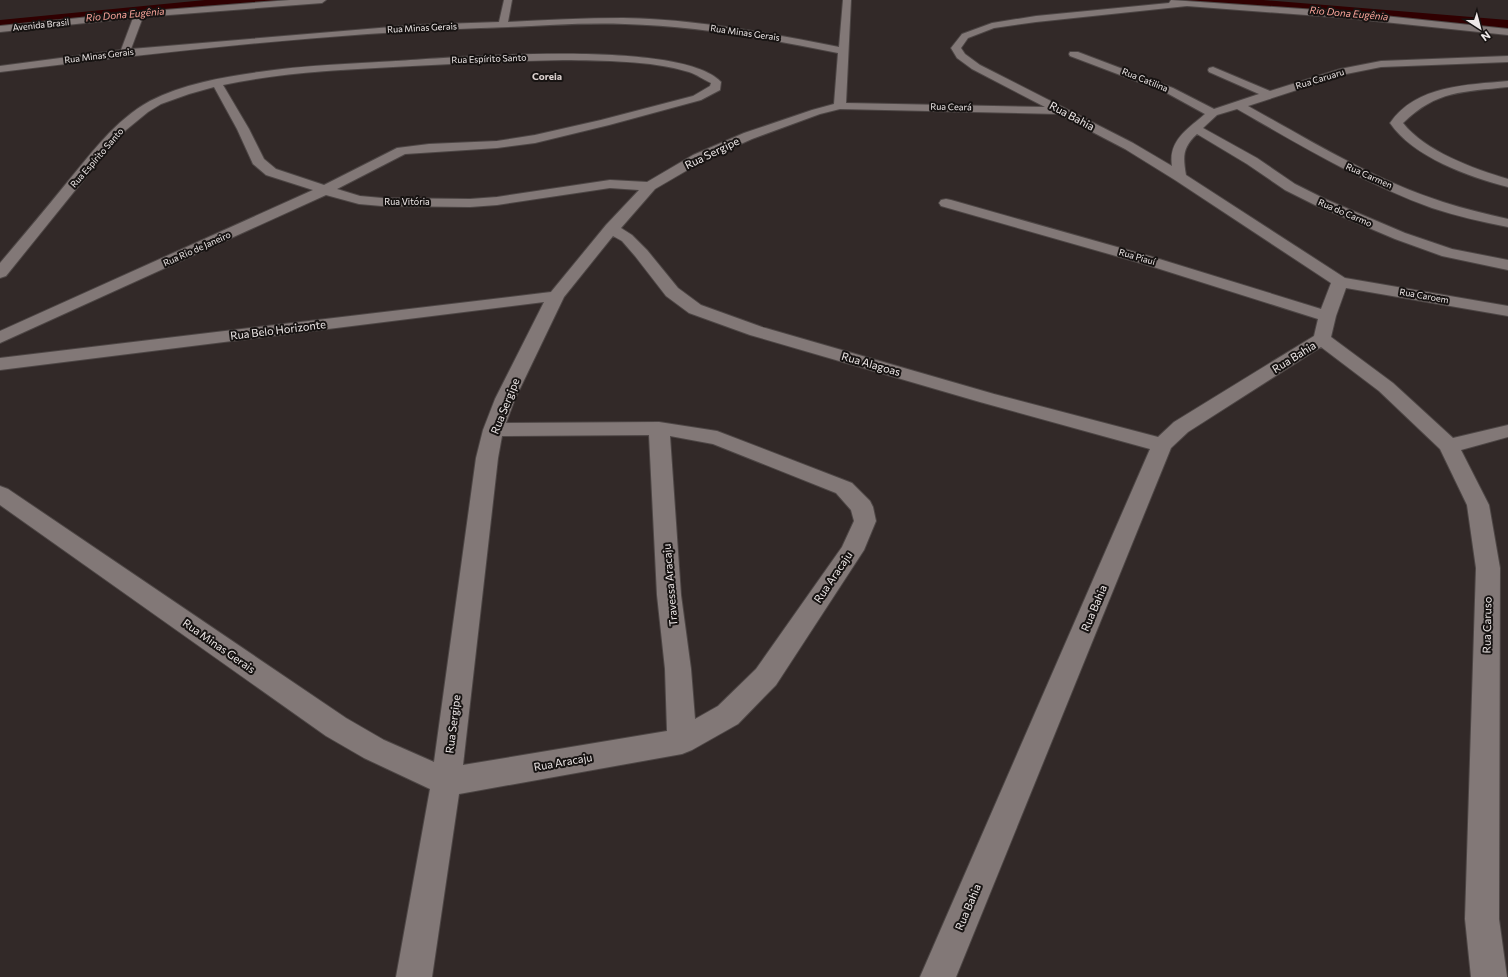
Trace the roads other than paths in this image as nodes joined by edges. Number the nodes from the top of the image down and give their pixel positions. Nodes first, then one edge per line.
1 (219, 0) edge
2 (322, 0) edge
3 (508, 0) edge
4 (847, 0) edge
5 (1153, 0) edge
6 (1268, 0) edge
7 (1188, 3) junction
8 (139, 15) junction
9 (1469, 18) dead end
10 (0, 22) edge
11 (503, 24) junction
12 (0, 30) edge
13 (1508, 32) edge
14 (844, 51) junction
15 (125, 53) junction
16 (1074, 54) dead end
17 (1508, 59) edge
18 (0, 69) edge
19 (1213, 70) dead end
20 (218, 84) junction
21 (1508, 84) edge
22 (1270, 95) junction
23 (840, 106) junction
24 (1240, 106) junction
25 (1061, 111) junction
26 (1213, 113) junction
27 (1196, 129) junction
28 (392, 155) joint
29 (1180, 176) junction
30 (1508, 183) edge
31 (650, 186) junction
32 (325, 190) junction
33 (946, 203) dead end
34 (1508, 223) edge
35 (612, 228) junction
36 (1508, 265) edge
37 (0, 274) edge
38 (1340, 282) junction
39 (556, 296) junction
40 (1508, 311) edge
41 (1325, 327) junction
42 (0, 338) edge
43 (0, 364) edge
44 (659, 428) junction
45 (493, 430) junction
46 (1508, 431) edge
47 (1162, 445) junction
48 (1449, 446) junction
49 (0, 494) edge
50 (682, 741) junction
51 (446, 782) junction
52 (414, 977) edge
53 (938, 977) edge
54 (1489, 977) edge

1 - 10 street, Avenida Brasil
2 - 8 street, Avenida Brasil
3 - 11 street
4 - 14 street
5 - 7 street
6 - 9 street
7 - 13 street
7 - 25 street, Rua Bahia
8 - 12 street, Avenida Brasil
8 - 15 street
11 - 14 street, Rua Minas Gerais
11 - 15 street, Rua Minas Gerais
14 - 23 street
15 - 18 street, Rua Minas Gerais
16 - 26 street, Rua Catilina
17 - 22 street, Rua Caruaru
19 - 22 street
20 - 28 street, Rua Espírito Santo
20 - 32 street, Rua Vitória
20 - 37 street, Rua Espírito Santo
21 - 30 street
22 - 24 street, Rua Caruaru
23 - 25 street, Rua Ceará
23 - 31 street, Rua Sergipe
24 - 26 street, Rua Caruaru
24 - 34 street, Rua Carmen
25 - 29 street, Rua Bahia
26 - 27 street, Rua Caruaru
27 - 29 street, Rua Caruaru
27 - 36 street, Rua do Carmo
28 - 32 street, Rua Rio de Janeiro
29 - 38 street, Rua Bahia
31 - 32 street, Rua Vitória
31 - 35 street, Rua Sergipe
32 - 42 street, Rua Rio de Janeiro
33 - 41 street, Rua Piauí
35 - 39 street, Rua Sergipe
35 - 47 street, Rua Alagoas
38 - 40 street, Rua Caroem
38 - 41 street
39 - 43 street, Rua Belo Horizonte
39 - 45 street, Rua Sergipe
41 - 47 street, Rua Bahia
41 - 48 street, Rua Caruso
44 - 45 street, Rua Aracaju
44 - 50 street, Travessa Aracaju
44 - 50 street, Rua Aracaju
45 - 51 street, Rua Sergipe
46 - 48 street
47 - 53 street, Rua Bahia
48 - 54 street, Rua Caruso
49 - 51 street, Rua Minas Gerais
50 - 51 street, Rua Aracaju
51 - 52 street, Rua Sergipe

